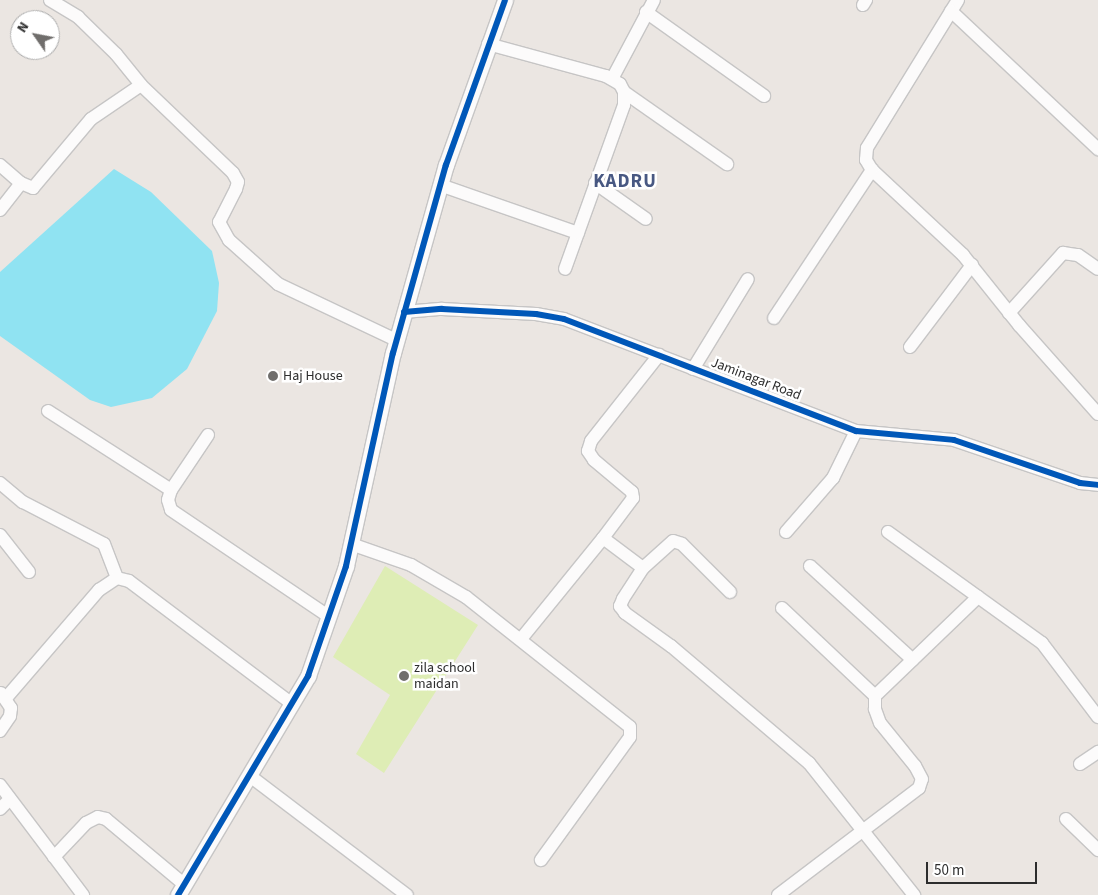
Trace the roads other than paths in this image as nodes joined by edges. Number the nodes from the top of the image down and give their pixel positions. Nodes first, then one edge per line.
1 (50, 0) edge
2 (505, 0) edge
3 (654, 0) edge
4 (958, 0) edge
5 (951, 11) junction
6 (646, 12) junction
7 (488, 44) junction
8 (612, 79) junction
9 (141, 85) junction
10 (624, 92) junction
11 (764, 96) dead end
12 (1098, 148) edge
13 (727, 164) dead end
14 (0, 165) edge
15 (872, 170) junction
16 (20, 183) junction
17 (595, 184) junction
18 (440, 185) junction
19 (0, 210) edge
20 (646, 219) dead end
21 (578, 233) junction
22 (972, 265) junction
23 (565, 268) dead end
24 (1098, 269) edge
25 (748, 279) dead end
26 (404, 312) junction
27 (1009, 313) junction
28 (774, 318) dead end
29 (396, 340) junction
30 (910, 347) dead end
31 (659, 355) junction
32 (693, 369) junction
33 (48, 411) dead end
34 (1098, 414) edge
35 (856, 431) junction
36 (208, 435) dead end
37 (0, 483) edge
38 (1098, 485) edge
39 (172, 490) junction
40 (786, 532) dead end
41 (888, 532) dead end
42 (0, 535) edge
43 (603, 538) junction
44 (351, 544) junction
45 (810, 566) dead end
46 (643, 568) junction
47 (29, 572) dead end
48 (117, 578) junction
49 (730, 592) dead end
50 (978, 597) junction
51 (782, 608) dead end
52 (328, 616) junction
53 (520, 639) junction
54 (913, 660) junction
55 (3, 694) edge
56 (875, 696) junction
57 (292, 704) junction
58 (1098, 717) edge
59 (0, 731) edge
60 (1098, 752) edge
61 (1080, 764) dead end
62 (250, 776) junction
63 (0, 786) edge
64 (10, 799) junction
65 (0, 809) edge
66 (1066, 819) dead end
67 (862, 830) junction
68 (1098, 850) edge
69 (54, 857) junction
70 (541, 860) dead end
71 (182, 890) edge
72 (83, 895) edge
73 (407, 895) edge
74 (778, 895) edge
75 (914, 895) edge

1 - 9 street
2 - 7 street
3 - 6 street
4 - 5 street
5 - 12 street
5 - 15 street
6 - 8 street
6 - 11 street
7 - 8 street
7 - 18 street
8 - 10 street
9 - 16 street
9 - 29 street
10 - 13 street
10 - 17 street
14 - 16 street
15 - 22 street
15 - 28 street
16 - 19 street
17 - 20 street
17 - 21 street
18 - 21 street
18 - 26 street
21 - 23 street
22 - 27 street
22 - 30 street
24 - 27 street
25 - 32 street
26 - 29 street
26 - 31 street, Jaminagar Road
27 - 34 street
29 - 44 street
31 - 32 street, Jaminagar Road
31 - 43 street
32 - 35 street, Jaminagar Road
33 - 39 street
35 - 38 street, Jaminagar Road
35 - 40 street
36 - 39 street
37 - 48 street
39 - 52 street
41 - 50 street
42 - 47 street
43 - 46 street
43 - 53 street
44 - 52 street
44 - 53 street
45 - 54 street
46 - 49 street
46 - 67 street
48 - 55 street
48 - 57 street
50 - 54 street
50 - 58 street
51 - 56 street
52 - 57 street
53 - 70 street
54 - 56 street
55 - 59 street
56 - 67 street
57 - 62 street
60 - 61 street
62 - 71 street
62 - 73 street
63 - 64 street
64 - 65 street
64 - 69 street
66 - 68 street
67 - 74 street
67 - 75 street
69 - 71 street
69 - 72 street

